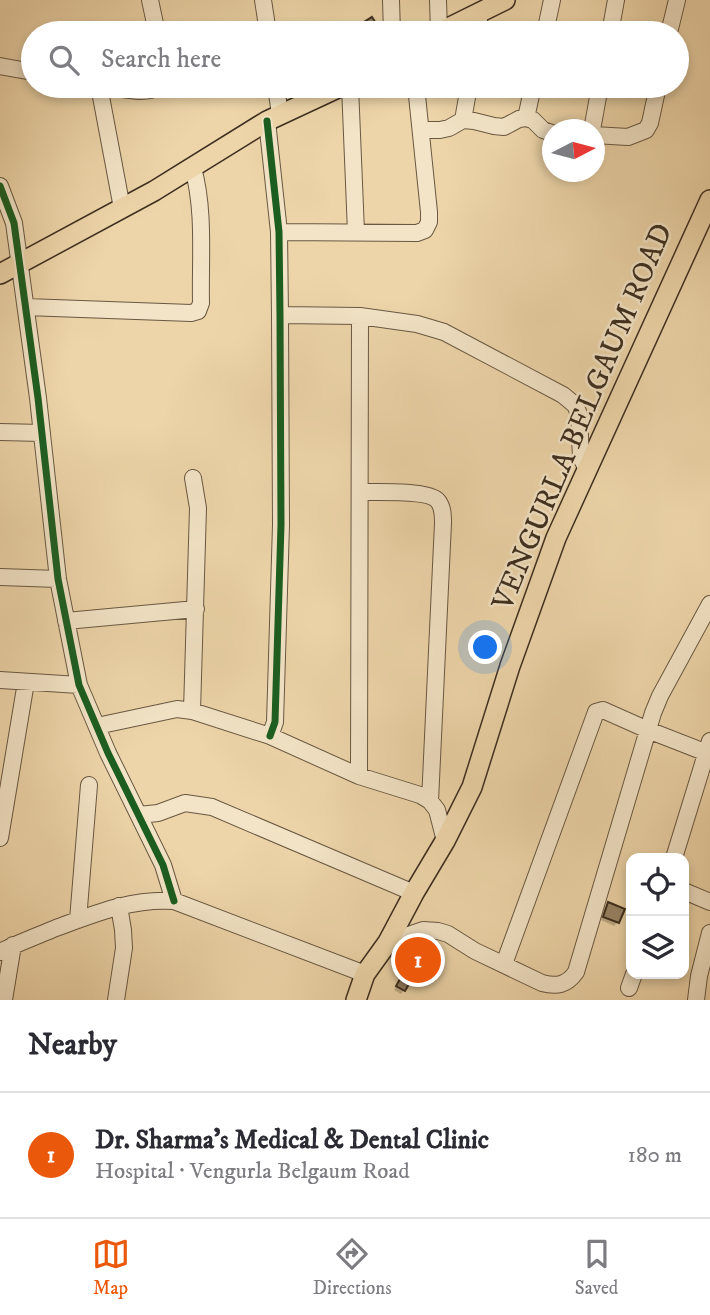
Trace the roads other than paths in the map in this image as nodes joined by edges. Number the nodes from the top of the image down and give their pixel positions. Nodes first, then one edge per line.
1 (150, 0) edge
2 (391, 0) edge
3 (438, 0) edge
4 (552, 0) edge
5 (616, 0) edge
6 (677, 0) edge
7 (501, 1) edge
8 (267, 2) edge
9 (480, 12) junction
10 (154, 21) edge
11 (268, 21) edge
12 (392, 21) edge
13 (439, 21) edge
14 (462, 21) edge
15 (479, 21) edge
16 (548, 21) edge
17 (612, 21) edge
18 (672, 21) edge
19 (0, 66) edge
20 (21, 70) edge
21 (103, 98) edge
22 (275, 98) edge
23 (316, 98) edge
24 (350, 98) edge
25 (418, 98) edge
26 (467, 98) edge
27 (530, 98) edge
28 (598, 98) edge
29 (655, 98) edge
30 (273, 118) junction
31 (526, 118) junction
32 (594, 119) edge
33 (463, 120) junction
34 (542, 129) edge
35 (422, 130) junction
36 (605, 136) edge
37 (193, 167) junction
38 (1, 188) edge
39 (710, 200) edge
40 (122, 208) junction
41 (279, 232) junction
42 (356, 232) junction
43 (19, 263) junction
44 (0, 274) edge
45 (26, 307) junction
46 (280, 315) junction
47 (360, 316) junction
48 (0, 432) edge
49 (42, 433) junction
50 (587, 469) junction
51 (193, 478) dead end
52 (360, 492) junction
53 (0, 577) edge
54 (58, 579) junction
55 (710, 604) edge
56 (196, 609) junction
57 (66, 621) junction
58 (0, 680) edge
59 (26, 682) junction
60 (79, 685) junction
61 (192, 711) junction
62 (97, 726) junction
63 (648, 730) junction
64 (270, 737) junction
65 (708, 747) edge
66 (359, 776) junction
67 (89, 785) dead end
68 (430, 800) junction
69 (139, 815) junction
70 (0, 838) edge
71 (445, 841) junction
72 (676, 853) edge
73 (414, 893) junction
74 (689, 893) edge
75 (174, 901) junction
76 (710, 902) edge
77 (119, 906) junction
78 (78, 920) junction
79 (710, 933) edge
80 (388, 942) junction
81 (7, 949) edge
82 (504, 964) junction
83 (365, 974) junction
84 (4, 1000) edge
85 (116, 1000) edge
86 (356, 1000) edge
87 (696, 1000) edge

1 - 10 street
2 - 12 street
3 - 13 street
4 - 16 street
5 - 17 street
6 - 18 street
7 - 9 main road
8 - 11 street
9 - 14 main road
9 - 15 street
19 - 20 street
21 - 40 street
22 - 30 street
23 - 30 main road
24 - 42 street
25 - 35 street
26 - 33 street
27 - 31 street
28 - 32 street
29 - 36 street
30 - 37 main road
30 - 41 street
31 - 33 street
31 - 34 street
33 - 35 street
35 - 42 street
37 - 40 main road
37 - 45 street
38 - 43 street
39 - 50 main road, VENGURLA BELGAUM ROAD
40 - 43 main road
41 - 42 street
41 - 46 street
43 - 44 main road
43 - 45 street
45 - 49 street
46 - 47 street
46 - 64 street
47 - 50 street
47 - 52 street
48 - 49 street
49 - 54 street
50 - 71 main road, VENGURLA BELGAUM ROAD
51 - 56 street
52 - 66 street
52 - 68 street
53 - 54 street
54 - 57 street
55 - 63 street
56 - 57 street
56 - 61 street
57 - 60 street
58 - 59 street
59 - 60 street
59 - 70 street
60 - 62 street
61 - 62 street
61 - 64 street
62 - 69 street
63 - 65 street
63 - 82 street
63 - 82 street
64 - 66 street
65 - 72 street
66 - 68 street
67 - 78 street
68 - 71 street
69 - 73 street
69 - 75 street
71 - 73 main road, VENGURLA BELGAUM ROAD
73 - 80 main road, VENGURLA BELGAUM ROAD
74 - 76 street
75 - 77 street
75 - 83 street
77 - 78 street
77 - 85 street
78 - 81 street
79 - 87 street
80 - 82 street
80 - 83 main road, VENGURLA BELGAUM ROAD
81 - 84 street
83 - 86 main road, VENGURLA BELGAUM ROAD

